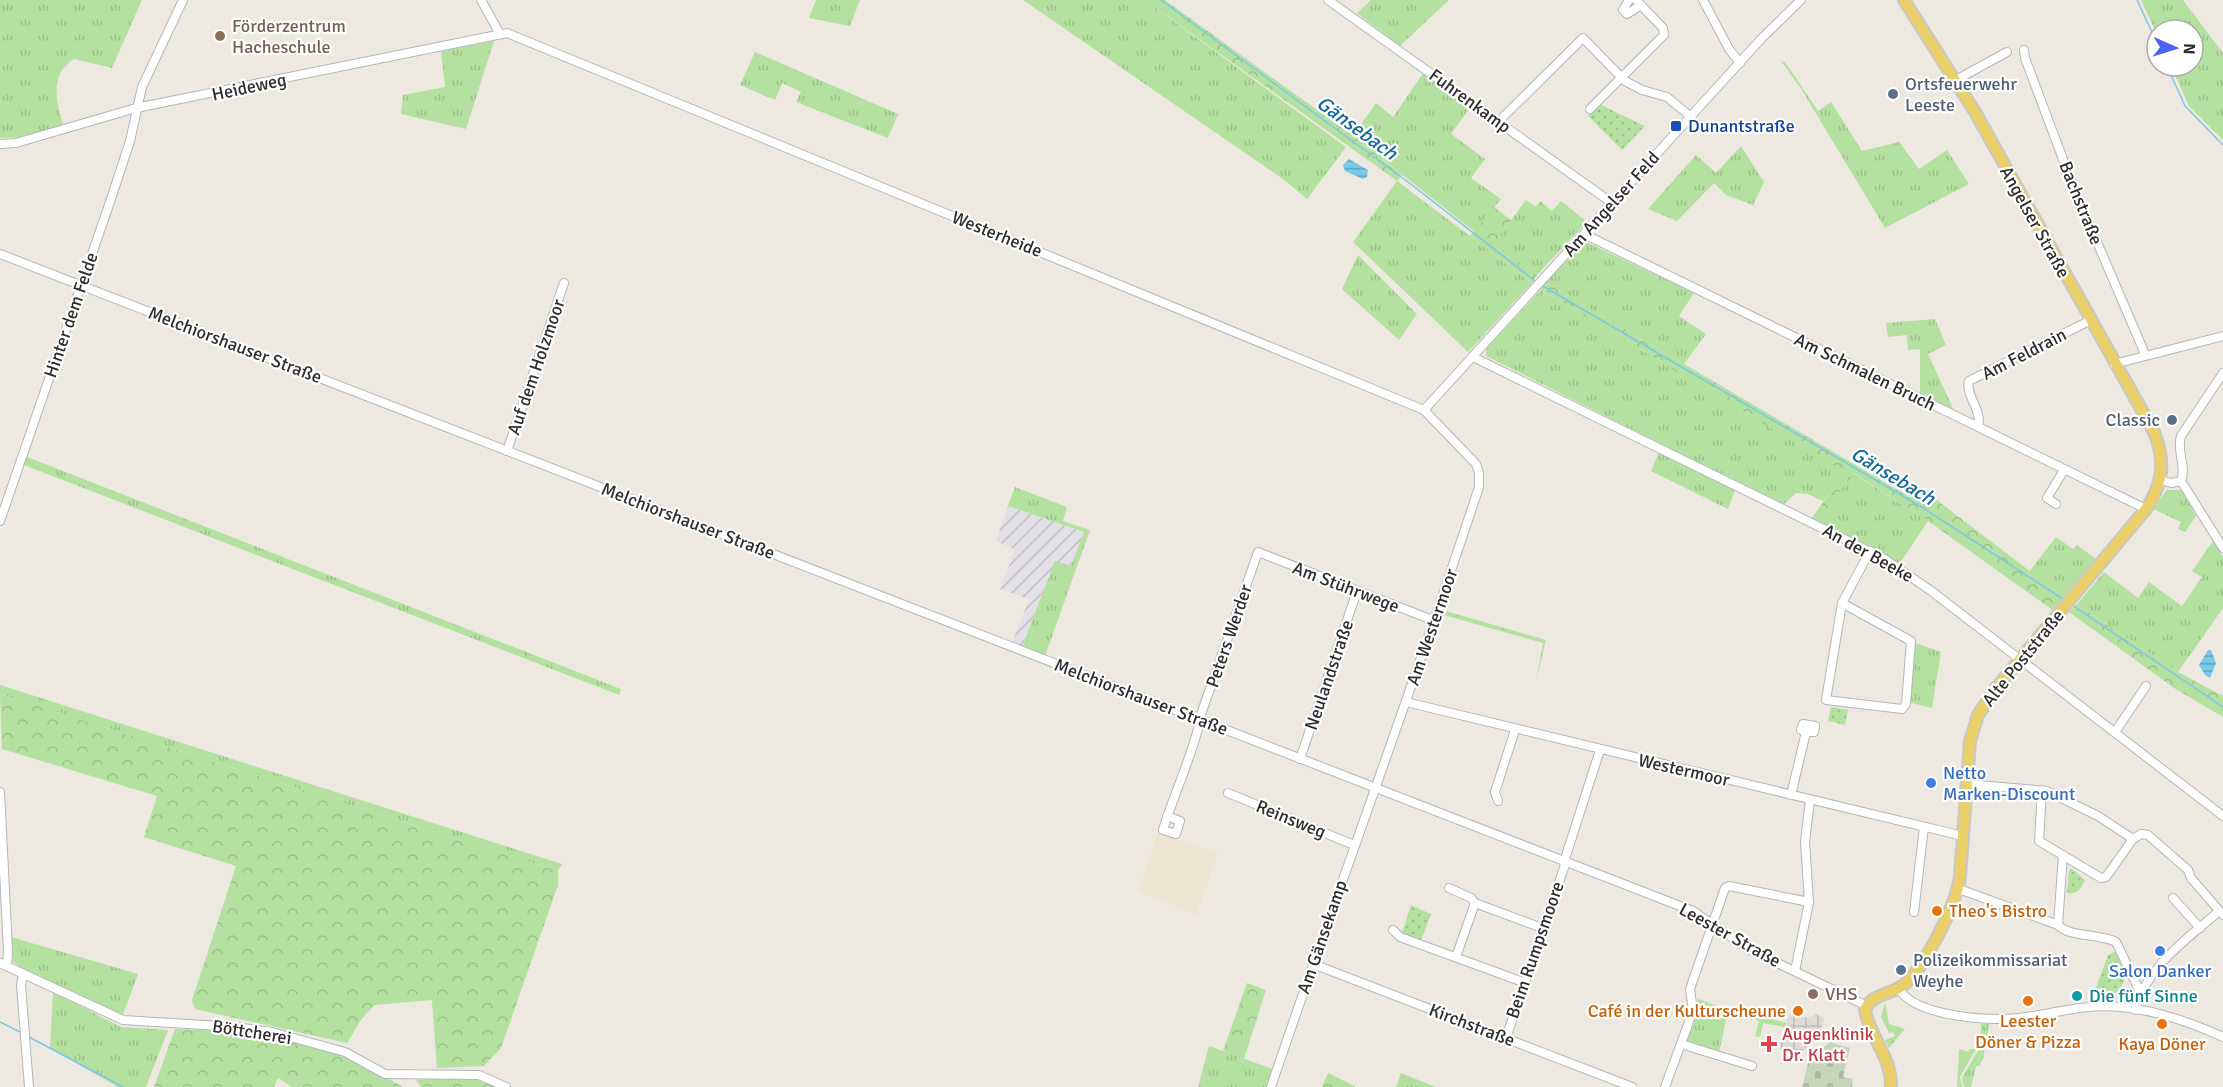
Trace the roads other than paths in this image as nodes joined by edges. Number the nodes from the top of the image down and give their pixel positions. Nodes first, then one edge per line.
1 (183, 0) edge
2 (481, 0) edge
3 (1328, 0) edge
4 (1629, 0) edge
5 (1704, 0) edge
6 (1801, 0) edge
7 (1904, 0) edge
8 (1639, 2) edge
9 (500, 34) junction
10 (2024, 50) dead end
11 (2007, 52) dead end
12 (1740, 63) junction
13 (1622, 77) junction
14 (1956, 80) junction
15 (136, 108) junction
16 (1590, 109) dead end
17 (1691, 117) junction
18 (1498, 122) junction
19 (0, 144) edge
20 (1612, 203) junction
21 (1584, 234) junction
22 (0, 254) edge
23 (564, 283) dead end
24 (81, 285) junction
25 (2090, 321) junction
26 (2223, 336) edge
27 (2145, 354) junction
28 (1473, 357) junction
29 (2114, 364) junction
30 (2223, 374) edge
31 (1424, 410) junction
32 (1978, 427) junction
33 (2160, 448) joint
34 (507, 451) junction
35 (1476, 464) joint
36 (2064, 470) junction
37 (2161, 480) junction
38 (2181, 480) junction
39 (2056, 504) dead end
40 (2146, 509) junction
41 (0, 521) edge
42 (2223, 548) edge
43 (1870, 551) junction
44 (1258, 552) joint
45 (1358, 591) junction
46 (1842, 603) junction
47 (1435, 621) junction
48 (2020, 660) junction
49 (2146, 686) dead end
50 (1406, 702) junction
51 (1201, 720) junction
52 (1515, 730) junction
53 (1806, 732) dead end
54 (2115, 732) junction
55 (1600, 750) junction
56 (1300, 759) junction
57 (1966, 784) junction
58 (1376, 789) junction
59 (2042, 790) junction
60 (0, 792) edge
61 (1228, 794) dead end
62 (1791, 795) junction
63 (1810, 800) junction
64 (1498, 801) dead end
65 (1167, 816) dead end
66 (2223, 816) edge
67 (1924, 827) junction
68 (1963, 836) junction
69 (2133, 840) junction
70 (1354, 844) junction
71 (2063, 855) junction
72 (1565, 862) junction
73 (1449, 888) dead end
74 (1959, 889) junction
75 (2173, 898) dead end
76 (1809, 902) junction
77 (1475, 903) junction
78 (1914, 912) dead end
79 (2221, 913) edge
80 (1713, 923) junction
81 (2058, 925) junction
82 (1542, 928) junction
83 (2200, 928) junction
84 (1393, 930) dead end
85 (1456, 957) junction
86 (3, 964) edge
87 (1313, 964) junction
88 (1795, 971) junction
89 (23, 974) junction
90 (1523, 982) junction
91 (1899, 989) junction
92 (2140, 994) junction
93 (1867, 1006) junction
94 (2135, 1010) junction
95 (2223, 1037) edge
96 (1506, 1038) junction
97 (1681, 1044) junction
98 (1752, 1066) dead end
99 (29, 1087) edge
100 (506, 1087) edge
101 (1271, 1087) edge
102 (1632, 1087) edge
103 (1665, 1087) edge
104 (1891, 1087) edge

1 - 15 street, Hinter dem Felde
2 - 9 street
3 - 18 street, Fuhrenkamp
4 - 8 street
5 - 12 street
6 - 12 street, Am Angelser Feld
7 - 14 main road, Angelser Straße
8 - 13 street
9 - 15 street, Heideweg
9 - 31 street, Westerheide
10 - 27 street, Bachstraße
11 - 14 street
12 - 17 street, Am Angelser Feld
13 - 16 street
13 - 17 street
13 - 18 street
14 - 25 main road, Angelser Straße
15 - 19 street, Heideweg
15 - 24 street, Hinter dem Felde
17 - 20 street, Am Angelser Feld
18 - 20 street, Fuhrenkamp
20 - 21 street, Am Angelser Feld
21 - 28 street, Am Angelser Feld
21 - 32 street, Am Schmalen Bruch
22 - 24 street, Melchiorshauser Straße
23 - 34 street, Auf dem Holzmoor
24 - 34 street, Melchiorshauser Straße
24 - 41 street, Hinter dem Felde
25 - 29 main road, Angelser Straße
25 - 32 street, Am Feldrain
26 - 27 street
27 - 29 street
28 - 31 street, Am Angelser Feld
28 - 43 street, An der Beeke
29 - 33 main road, Angelser Straße
30 - 38 street
31 - 35 street, Westerheide
32 - 36 street, Am Schmalen Bruch
33 - 37 main road, Alte Poststraße
34 - 51 street, Melchiorshauser Straße
35 - 47 street, Am Westermoor
36 - 39 street
36 - 40 street, Am Schmalen Bruch
37 - 38 street
37 - 40 main road, Alte Poststraße
38 - 42 street
40 - 48 main road, Alte Poststraße
43 - 46 street
43 - 48 street, An der Beeke
44 - 45 street, Am Stührwege
44 - 51 street, Peters Werder
45 - 47 street, Am Stührwege
45 - 56 street, Neulandstraße
46 - 46 street
47 - 50 street, Am Westermoor
48 - 54 street, An der Beeke
48 - 57 main road, Alte Poststraße
49 - 54 street
50 - 52 street, Westermoor
50 - 58 street, Am Westermoor
51 - 56 street, Melchiorshauser Straße
51 - 65 street, Peters Werder
52 - 55 street, Westermoor
52 - 64 street
53 - 62 street
54 - 66 street, An der Beeke
55 - 62 street, Westermoor
55 - 72 street, Beim Rumpsmoore
56 - 58 street, Melchiorshauser Straße
57 - 59 street
57 - 68 main road, Alte Poststraße
58 - 70 street, Am Gänsekamp
58 - 72 street, Leester Straße
59 - 69 street
59 - 71 street
60 - 86 street
61 - 70 street, Reinsweg
62 - 63 street, Westermoor
63 - 67 street, Westermoor
63 - 76 street
67 - 68 street, Westermoor
67 - 78 street
68 - 74 main road, Alte Poststraße
69 - 71 street
69 - 79 street
70 - 87 street, Am Gänsekamp
71 - 81 street
72 - 80 street, Leester Straße
72 - 82 street, Beim Rumpsmoore
73 - 77 street
74 - 81 street
74 - 91 main road, Alte Poststraße
75 - 83 street
76 - 80 street
76 - 88 street
77 - 82 street
77 - 85 street
79 - 83 street
80 - 88 street, Leester Straße
80 - 97 street
81 - 92 street
82 - 90 street, Beim Rumpsmoore
83 - 92 street
84 - 85 street
85 - 90 street
86 - 89 street, Böttcherei
87 - 96 street, Kirchstraße
87 - 101 street, Am Gänsekamp
88 - 93 street, Leester Straße
89 - 99 street
89 - 100 street, Böttcherei
90 - 96 street, Beim Rumpsmoore
91 - 93 main road
91 - 94 street
92 - 94 street
93 - 104 main road
94 - 95 street
96 - 102 street, Kirchstraße
97 - 98 street
97 - 103 street

